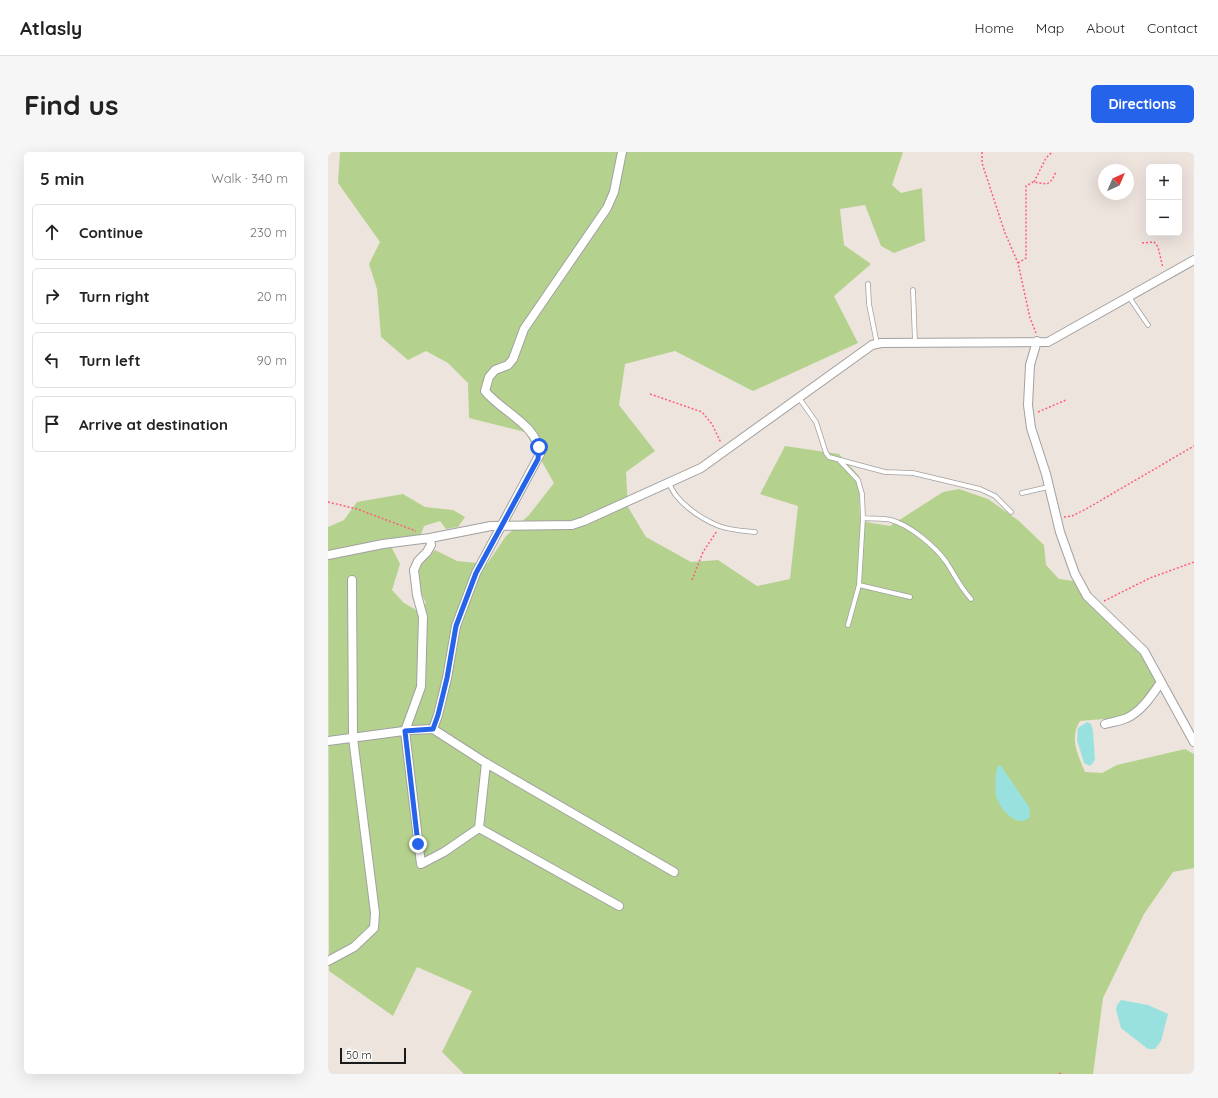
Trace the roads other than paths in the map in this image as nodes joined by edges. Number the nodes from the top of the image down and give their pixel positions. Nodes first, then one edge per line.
1 (622, 152) edge
2 (1194, 260) edge
3 (868, 284) dead end
4 (913, 290) dead end
5 (1129, 297) junction
6 (1148, 325) dead end
7 (1037, 341) junction
8 (915, 342) junction
9 (877, 344) junction
10 (799, 398) junction
11 (840, 461) junction
12 (668, 482) junction
13 (1048, 487) junction
14 (1022, 493) dead end
15 (1011, 512) dead end
16 (863, 518) junction
17 (502, 526) junction
18 (755, 532) dead end
19 (430, 538) junction
20 (328, 555) edge
21 (352, 580) dead end
22 (859, 585) junction
23 (910, 597) dead end
24 (971, 599) dead end
25 (848, 625) dead end
26 (1161, 682) junction
27 (1105, 724) dead end
28 (433, 729) junction
29 (405, 731) junction
30 (353, 738) junction
31 (328, 741) edge
32 (1194, 742) edge
33 (486, 763) junction
34 (479, 828) junction
35 (674, 872) dead end
36 (620, 906) dead end
37 (328, 960) edge

1 - 17 street
2 - 5 street
3 - 9 lane
4 - 8 lane
5 - 6 lane
5 - 7 street
7 - 8 street
7 - 13 street
8 - 9 street
9 - 10 street
10 - 11 lane
10 - 12 street
11 - 15 lane
11 - 16 lane
12 - 17 street
12 - 18 lane
13 - 14 lane
13 - 26 street
16 - 22 lane
16 - 24 lane
17 - 19 street
17 - 28 street
19 - 20 street
19 - 29 street
21 - 30 street
22 - 23 lane
22 - 25 lane
26 - 27 street
26 - 32 street
28 - 29 street
28 - 33 street
29 - 30 street
29 - 34 street
30 - 31 street
30 - 37 street
33 - 34 street
33 - 35 street
34 - 36 street

